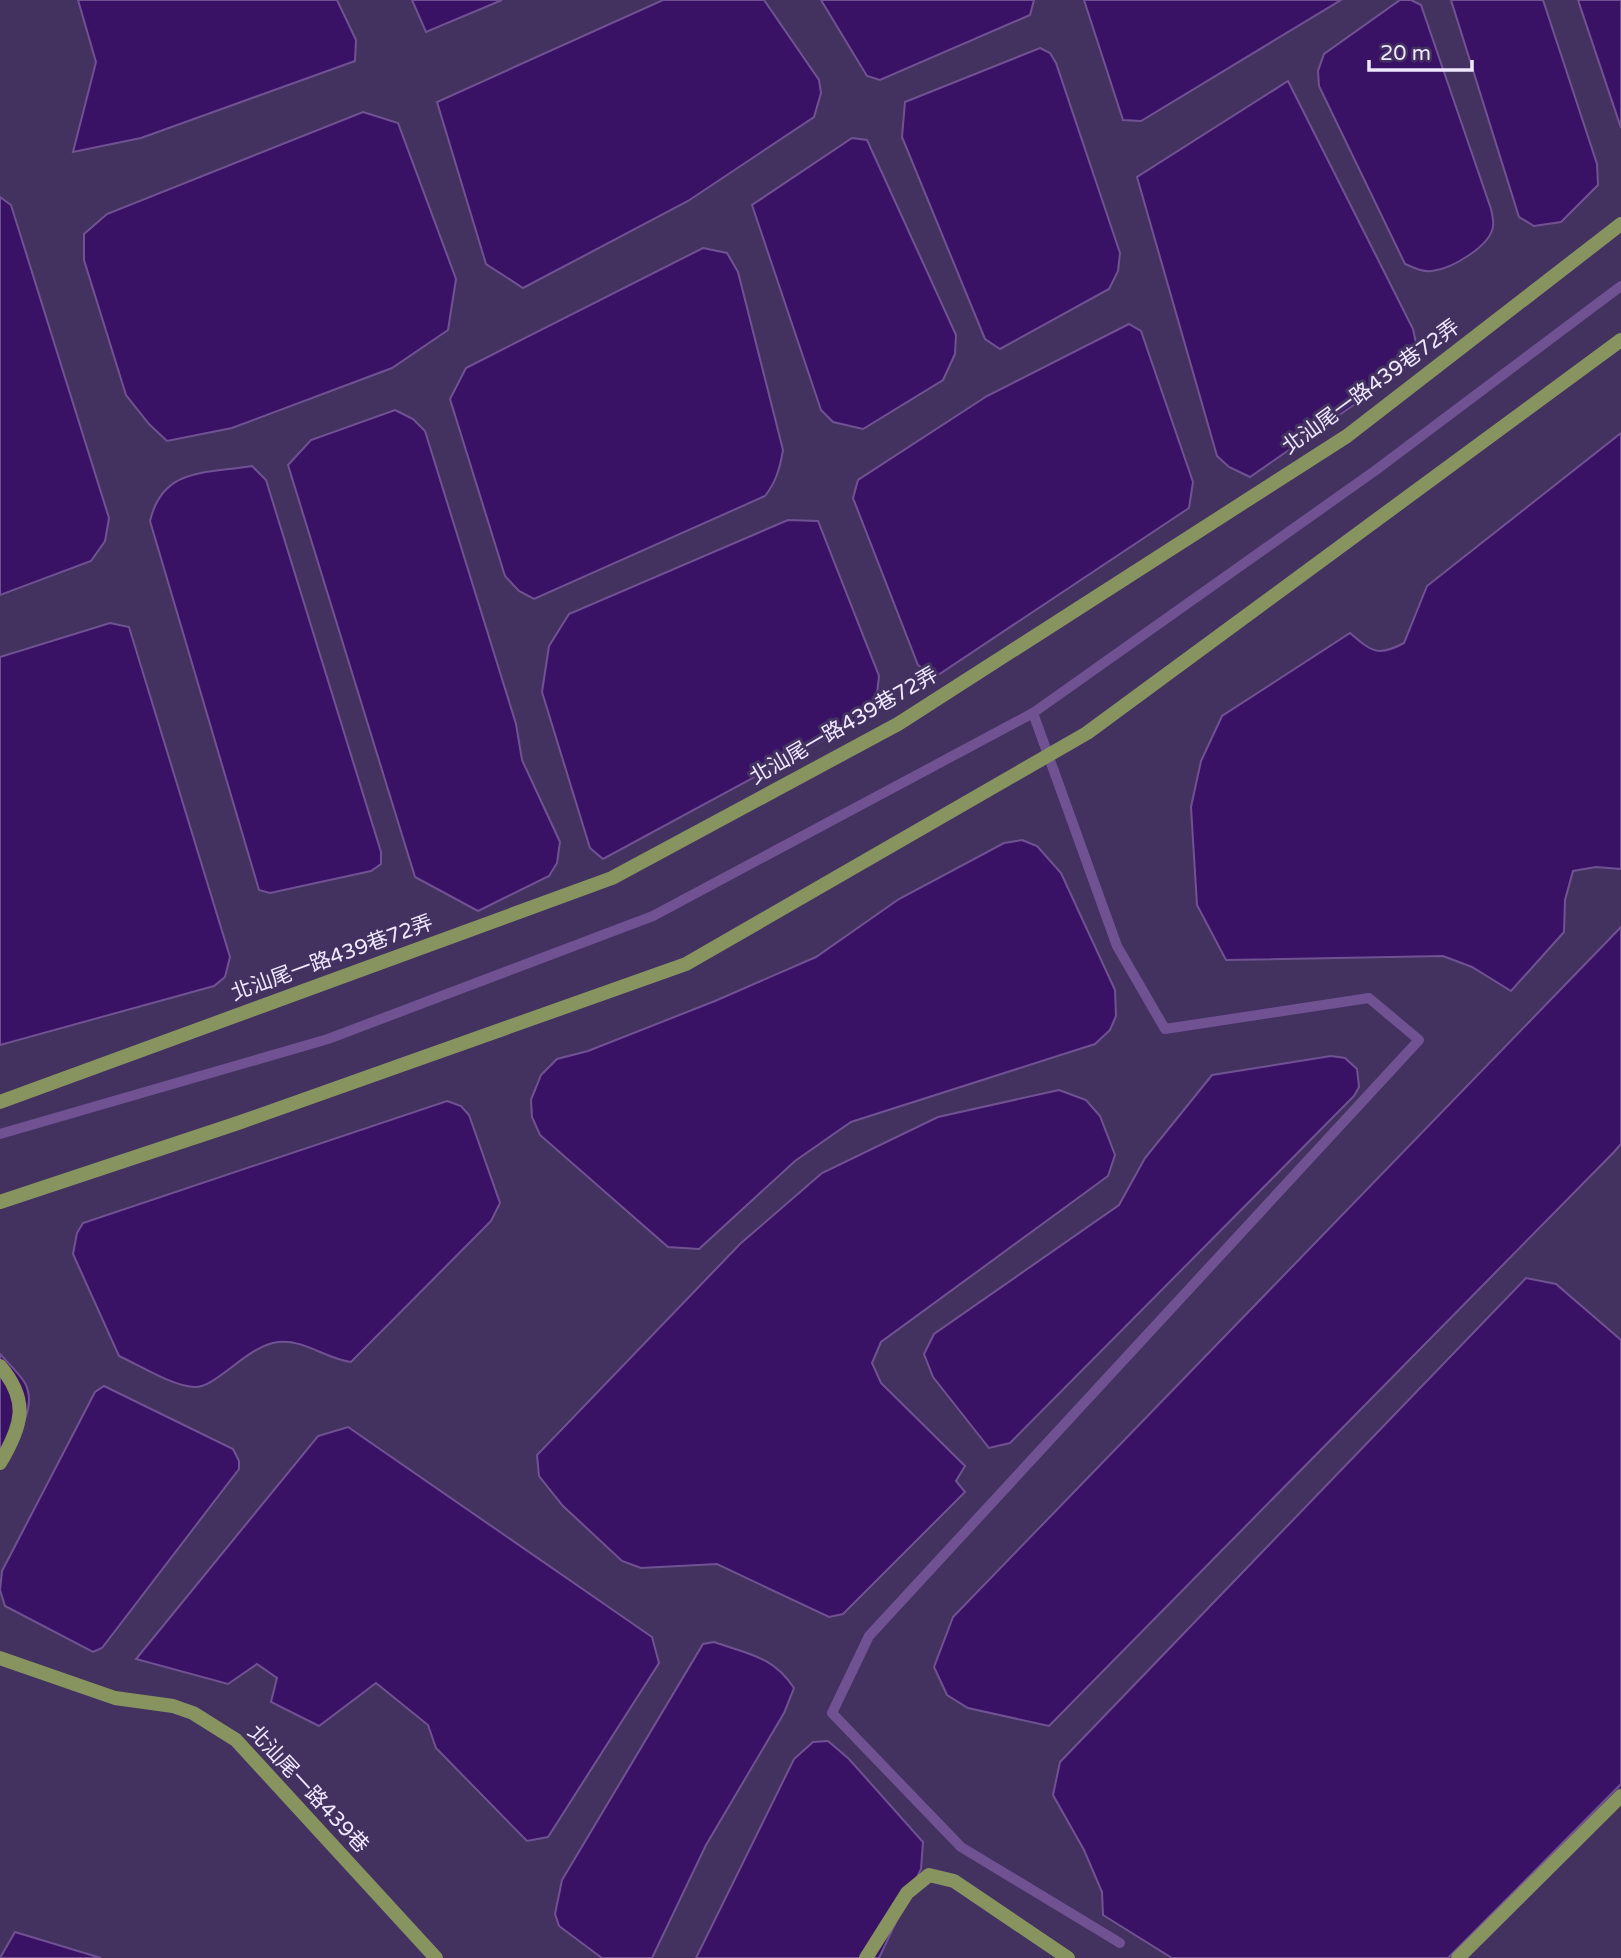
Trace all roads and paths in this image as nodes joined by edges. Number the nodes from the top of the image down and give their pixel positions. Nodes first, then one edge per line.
1 (1621, 224) edge
2 (1621, 340) edge
3 (0, 1102) edge
4 (0, 1202) edge
5 (0, 1366) edge
6 (0, 1463) edge
7 (0, 1658) edge
8 (1621, 1796) edge
9 (436, 1958) edge
10 (866, 1958) edge
11 (1068, 1958) edge
12 (1458, 1958) edge

1 - 3 lane, 北汕尾一路439巷72弄
2 - 4 lane
5 - 6 lane
7 - 9 lane, 北汕尾一路439巷
8 - 12 lane
10 - 11 lane

